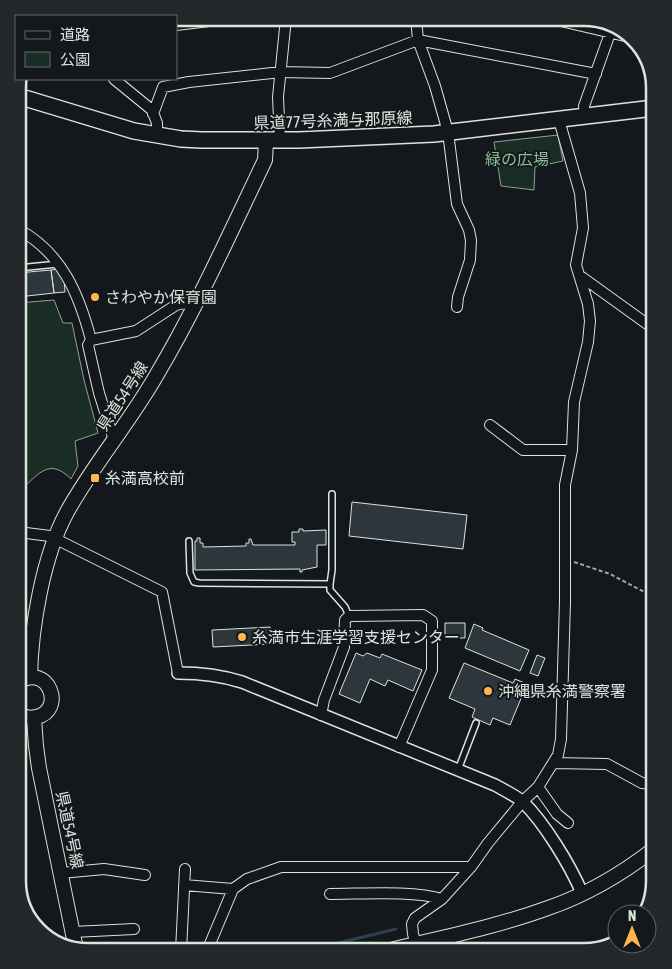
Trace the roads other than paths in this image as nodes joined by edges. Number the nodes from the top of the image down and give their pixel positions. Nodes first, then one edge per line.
1 (285, 26) edge
2 (417, 26) edge
3 (610, 33) edge
4 (418, 40) junction
5 (281, 72) junction
6 (596, 74) junction
7 (115, 80) edge
8 (162, 83) edge
9 (26, 98) edge
10 (646, 109) edge
11 (153, 114) junction
12 (585, 117) junction
13 (560, 120) junction
14 (448, 132) junction
15 (157, 135) junction
16 (273, 140) junction
17 (26, 235) edge
18 (58, 264) junction
19 (26, 267) edge
20 (579, 275) junction
21 (195, 307) junction
22 (457, 308) dead end
23 (646, 323) edge
24 (91, 340) junction
25 (490, 425) dead end
26 (114, 440) junction
27 (572, 450) junction
28 (332, 494) dead end
29 (26, 533) edge
30 (56, 539) junction
31 (189, 540) dead end
32 (330, 584) junction
33 (348, 616) junction
34 (26, 671) edge
35 (178, 673) joint
36 (26, 679) edge
37 (321, 715) junction
38 (26, 717) edge
39 (34, 718) junction
40 (476, 723) dead end
41 (399, 747) junction
42 (553, 764) junction
43 (458, 770) junction
44 (646, 783) edge
45 (538, 787) junction
46 (522, 802) junction
47 (568, 823) dead end
48 (646, 855) edge
49 (472, 867) junction
50 (185, 869) dead end
51 (61, 873) junction
52 (145, 875) dead end
53 (184, 885) junction
54 (233, 889) junction
55 (582, 893) junction
56 (330, 894) dead end
57 (442, 899) junction
58 (134, 929) dead end
59 (73, 932) junction
60 (75, 942) edge
61 (181, 943) edge
62 (210, 943) edge
63 (416, 943) edge
64 (420, 943) edge

1 - 5 street
2 - 4 street
3 - 6 street
4 - 5 street
4 - 6 street
4 - 14 street
5 - 8 street
5 - 16 street
6 - 12 street
7 - 11 street
8 - 11 street
9 - 15 main road, 県道77号糸満与那原線
10 - 12 main road, 県道77号糸満与那原線
11 - 15 street
12 - 13 main road, 県道77号糸満与那原線
13 - 14 main road, 県道77号糸満与那原線
13 - 20 street
14 - 16 main road, 県道77号糸満与那原線
14 - 22 street
15 - 16 main road, 県道77号糸満与那原線
16 - 21 main road, 県道54号線
17 - 18 street
18 - 19 lane
18 - 24 street
20 - 23 street
20 - 27 street
21 - 24 street
21 - 26 main road, 県道54号線
24 - 26 street
25 - 27 street
26 - 30 main road, 県道54号線
27 - 42 street
28 - 32 lane
29 - 30 street
30 - 34 main road, 県道54号線
30 - 35 street
31 - 32 lane
32 - 33 lane
33 - 37 street
33 - 41 street
35 - 37 street
36 - 39 main road, 県道54号線
37 - 41 street
38 - 39 main road
39 - 51 main road, 県道54号線
40 - 43 lane
41 - 43 street
42 - 44 street
42 - 45 street
43 - 46 street
45 - 46 street
45 - 47 street
46 - 49 street
46 - 55 street
48 - 55 main road
49 - 54 street
49 - 57 street
50 - 53 street
51 - 52 street
51 - 59 main road, 県道54号線
53 - 54 street
53 - 61 street
54 - 62 street
55 - 64 main road
56 - 57 street
57 - 63 street
58 - 59 street
59 - 60 main road, 県道54号線

